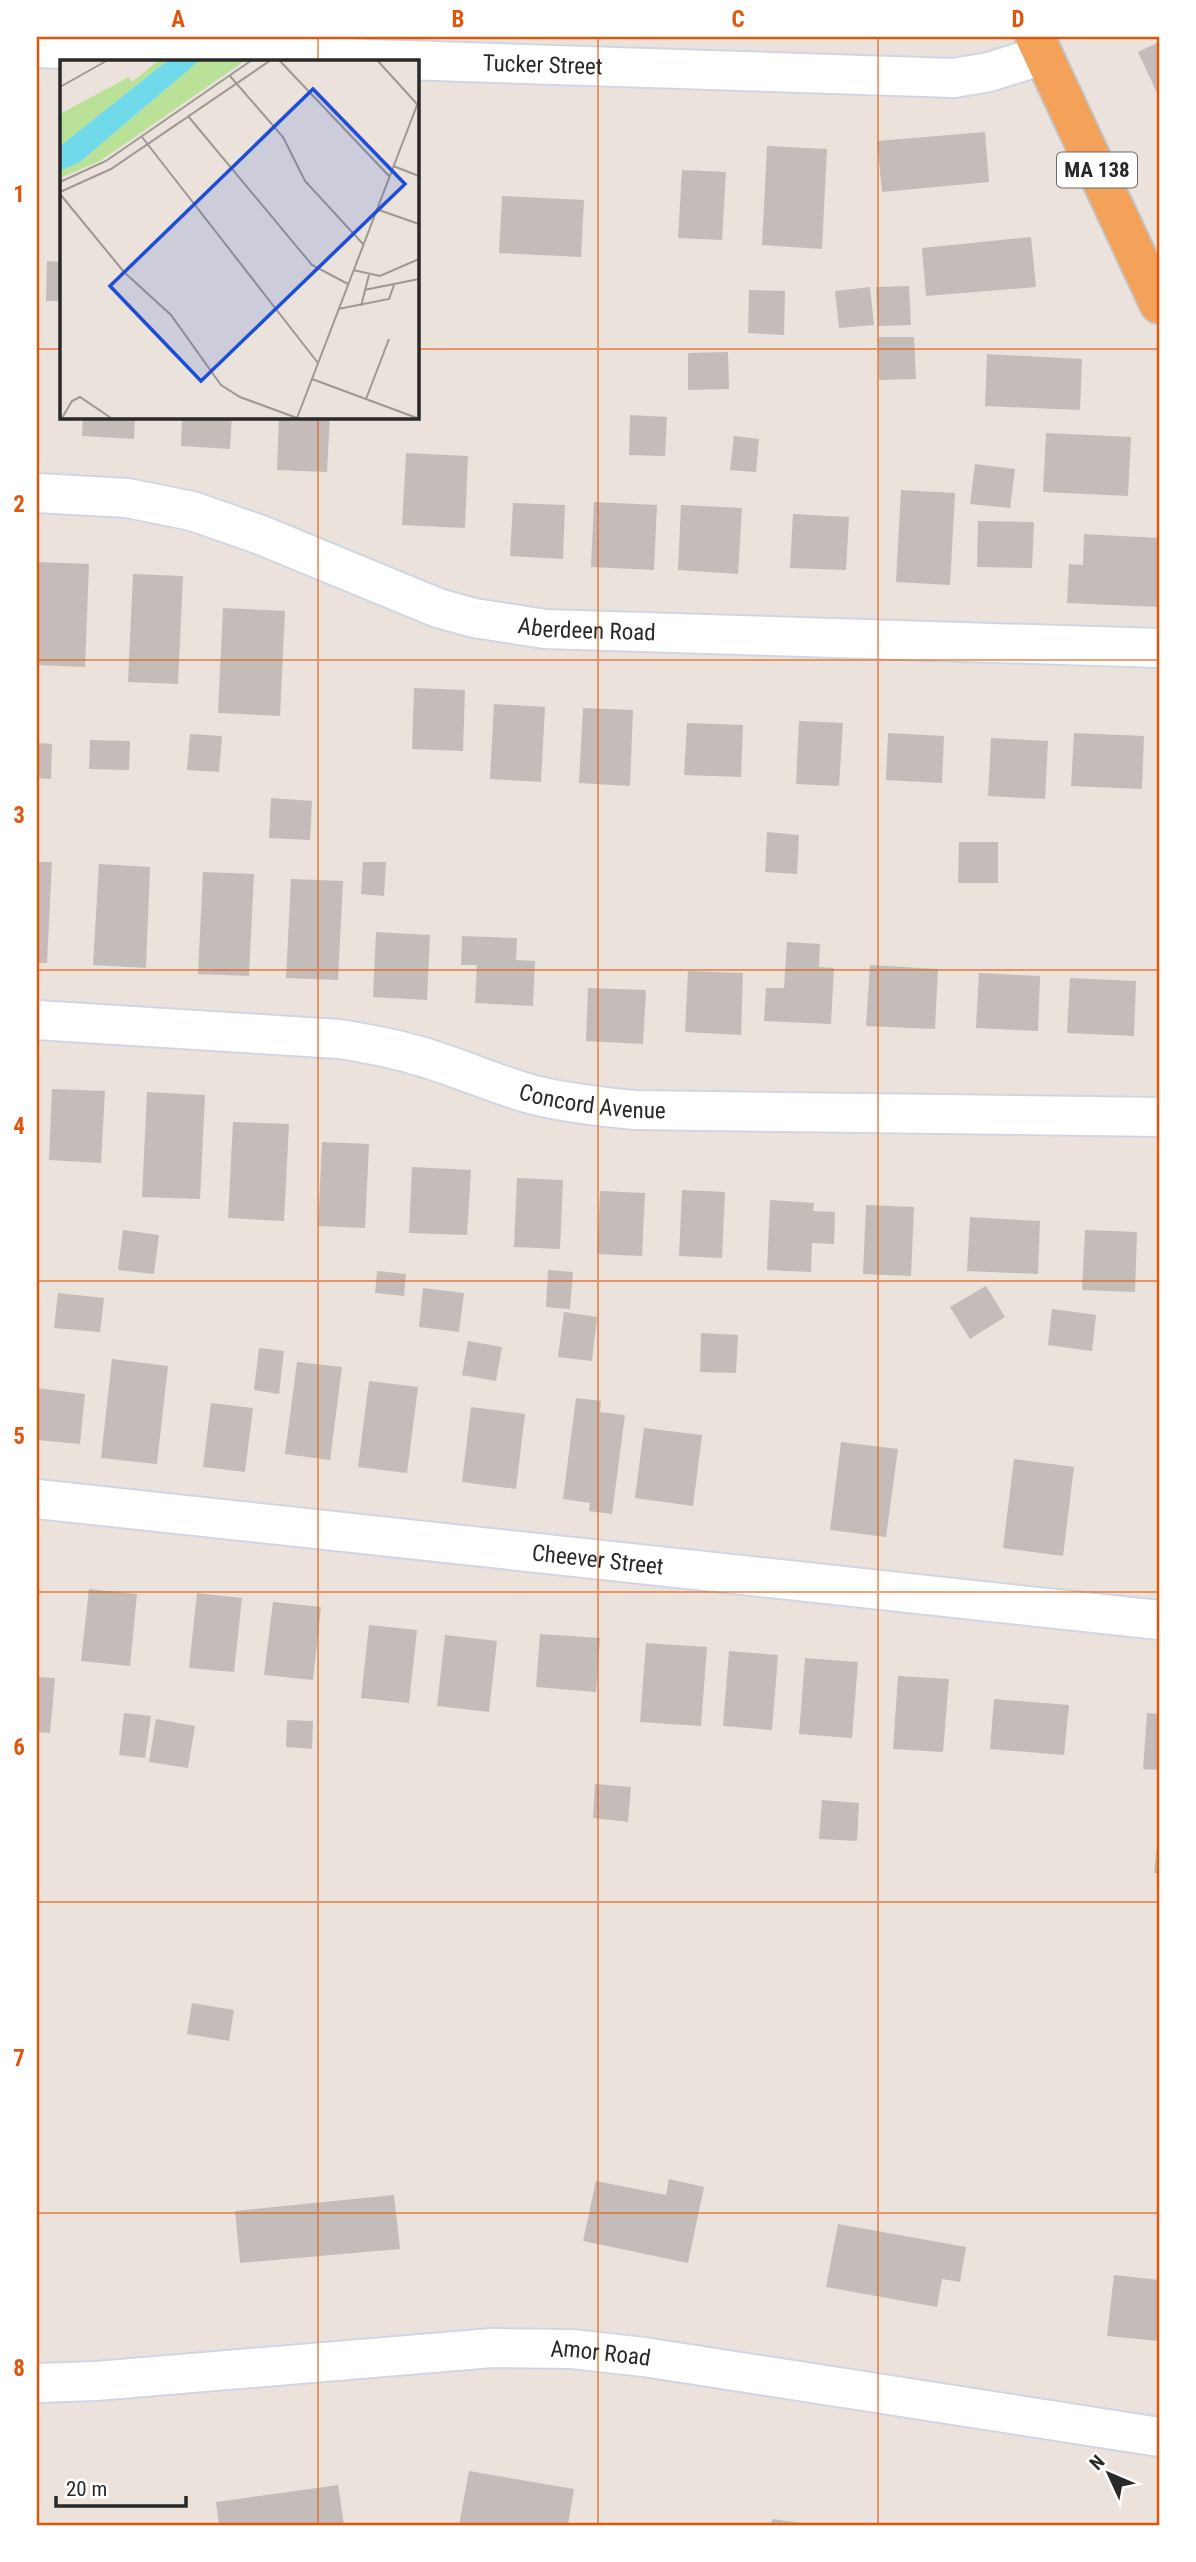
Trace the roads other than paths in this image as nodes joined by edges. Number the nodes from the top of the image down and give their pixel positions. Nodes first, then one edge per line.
1 (1039, 46) edge
2 (37, 48) edge
3 (404, 60) edge
4 (418, 60) edge
5 (1159, 304) edge
6 (37, 493) edge
7 (1159, 648) edge
8 (37, 1020) edge
9 (1159, 1117) edge
10 (37, 1499) edge
11 (1159, 1620) edge
12 (37, 2383) edge
13 (1159, 2437) edge

1 - 4 street, Tucker Street
1 - 5 highway, MA 138
2 - 3 street, Tucker Street
6 - 7 street, Aberdeen Road
8 - 9 street, Concord Avenue
10 - 11 street, Cheever Street
12 - 13 street, Amor Road

